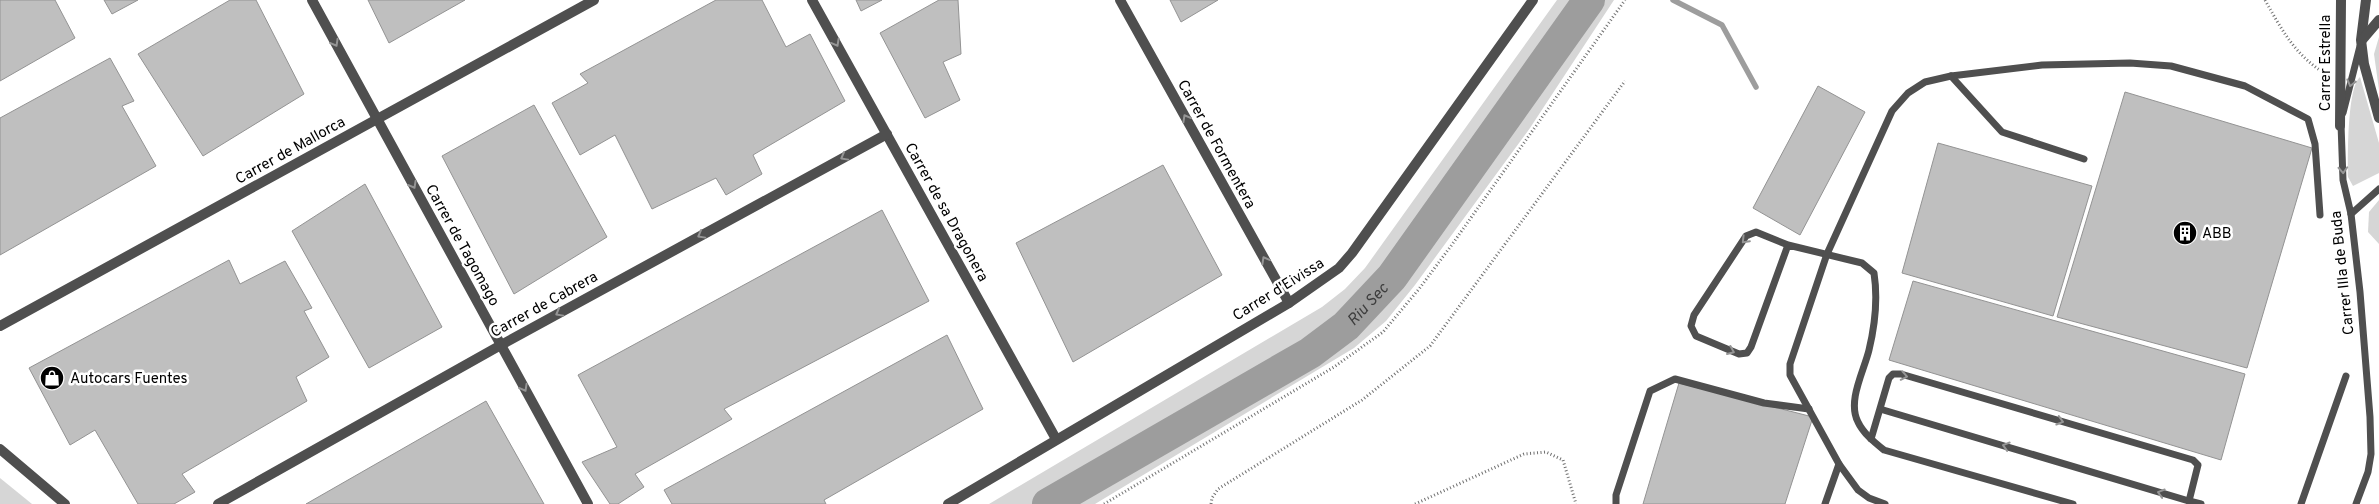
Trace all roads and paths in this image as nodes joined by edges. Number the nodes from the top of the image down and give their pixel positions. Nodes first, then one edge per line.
1 (312, 0) edge
2 (594, 0) edge
3 (812, 0) edge
4 (1120, 0) edge
5 (1533, 0) edge
6 (1625, 0) edge
7 (2266, 0) edge
8 (2341, 0) edge
9 (2366, 0) edge
10 (2379, 20) edge
11 (2361, 40) junction
12 (1951, 76) junction
13 (2339, 79) junction
14 (1625, 81) dead end
15 (2379, 118) edge
16 (377, 119) junction
17 (2340, 126) junction
18 (887, 134) junction
19 (2084, 159) dead end
20 (2379, 189) edge
21 (2351, 214) junction
22 (2320, 215) dead end
23 (1788, 245) junction
24 (1827, 254) junction
25 (1289, 302) junction
26 (0, 326) edge
27 (501, 345) junction
28 (2346, 376) dead end
29 (1810, 409) junction
30 (1880, 409) junction
31 (1056, 439) junction
32 (1871, 439) junction
33 (0, 449) edge
34 (1839, 464) junction
35 (2190, 501) junction
36 (65, 504) edge
37 (218, 504) edge
38 (588, 504) edge
39 (948, 504) edge
40 (1104, 504) edge
41 (1212, 504) edge
42 (1415, 504) edge
43 (1576, 504) edge
44 (1616, 504) edge
45 (1826, 504) edge
46 (1885, 504) edge
47 (2073, 504) edge
48 (2200, 504) edge
49 (2301, 504) edge
50 (2356, 504) edge

1 -> 16 street, Carrer de Tagomago
2 - 16 street, Carrer de Mallorca
3 -> 18 street, Carrer de sa Dragonera
25 -> 4 street, Carrer de Formentera
5 - 25 street, Carrer d'Eivissa
6 - 40 path
7 - 13 path
8 - 13 street, Carrer Estrella
9 - 11 street
10 - 11 street
11 - 15 street
11 -> 17 lane, Carrer Illa de Buda
12 - 19 lane
12 - 22 lane
12 - 24 lane
13 - 17 street, Carrer Estrella
14 - 41 path
16 - 26 street, Carrer de Mallorca
16 -> 27 street, Carrer de Tagomago
17 -> 21 lane, Carrer Illa de Buda
18 -> 27 street, Carrer de Cabrera
18 - 31 street, Carrer de sa Dragonera
20 - 21 lane
21 - 50 lane, Carrer Illa de Buda
23 -> 23 lane
23 - 24 lane
24 - 29 lane
24 - 32 lane
25 - 31 street, Carrer d'Eivissa
27 - 37 street, Carrer de Cabrera
27 -> 38 street, Carrer de Tagomago
28 - 49 lane
29 - 34 lane
29 - 44 lane
30 - 32 lane
35 -> 30 lane
30 -> 35 lane
31 - 39 street, Carrer d'Eivissa
32 - 47 lane
33 - 36 street
34 - 45 lane
34 - 46 lane
35 - 48 lane
42 - 43 path

